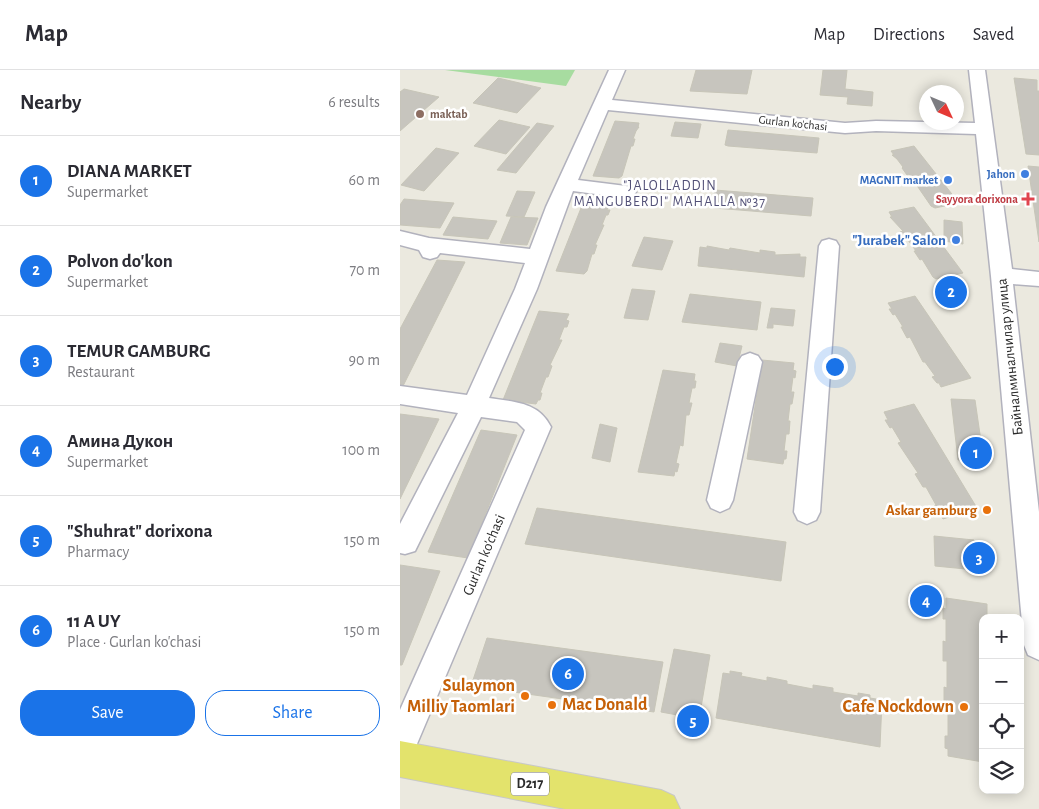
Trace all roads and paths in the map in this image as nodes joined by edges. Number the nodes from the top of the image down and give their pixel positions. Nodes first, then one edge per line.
1 (617, 70) edge
2 (977, 70) edge
3 (602, 104) junction
4 (984, 128) junction
5 (566, 184) junction
6 (626, 192) dead end
7 (400, 238) edge
8 (829, 246) dead end
9 (537, 258) junction
10 (1002, 276) junction
11 (1039, 279) edge
12 (750, 362) dead end
13 (400, 395) edge
14 (474, 406) junction
15 (1029, 451) edge
16 (720, 500) dead end
17 (807, 512) dead end
18 (405, 542) dead end
19 (1039, 644) edge
20 (400, 747) edge
21 (400, 759) edge
22 (661, 809) edge

1 - 3 street
2 - 4 street, Байналминалчилар улица
3 - 4 street, Gurlan ko'chasi
3 - 5 street
4 - 10 street, Байналминалчилар улица
5 - 6 street
5 - 9 street
7 - 9 street
8 - 17 street
9 - 14 street
10 - 11 street
10 - 15 street, Байналминалчилар улица
12 - 16 street
13 - 14 street, Gurlan ko'chasi
14 - 18 street
14 - 20 street, Gurlan ko'chasi
15 - 19 street, Байналминалчилар улица
21 - 22 main road, D217

